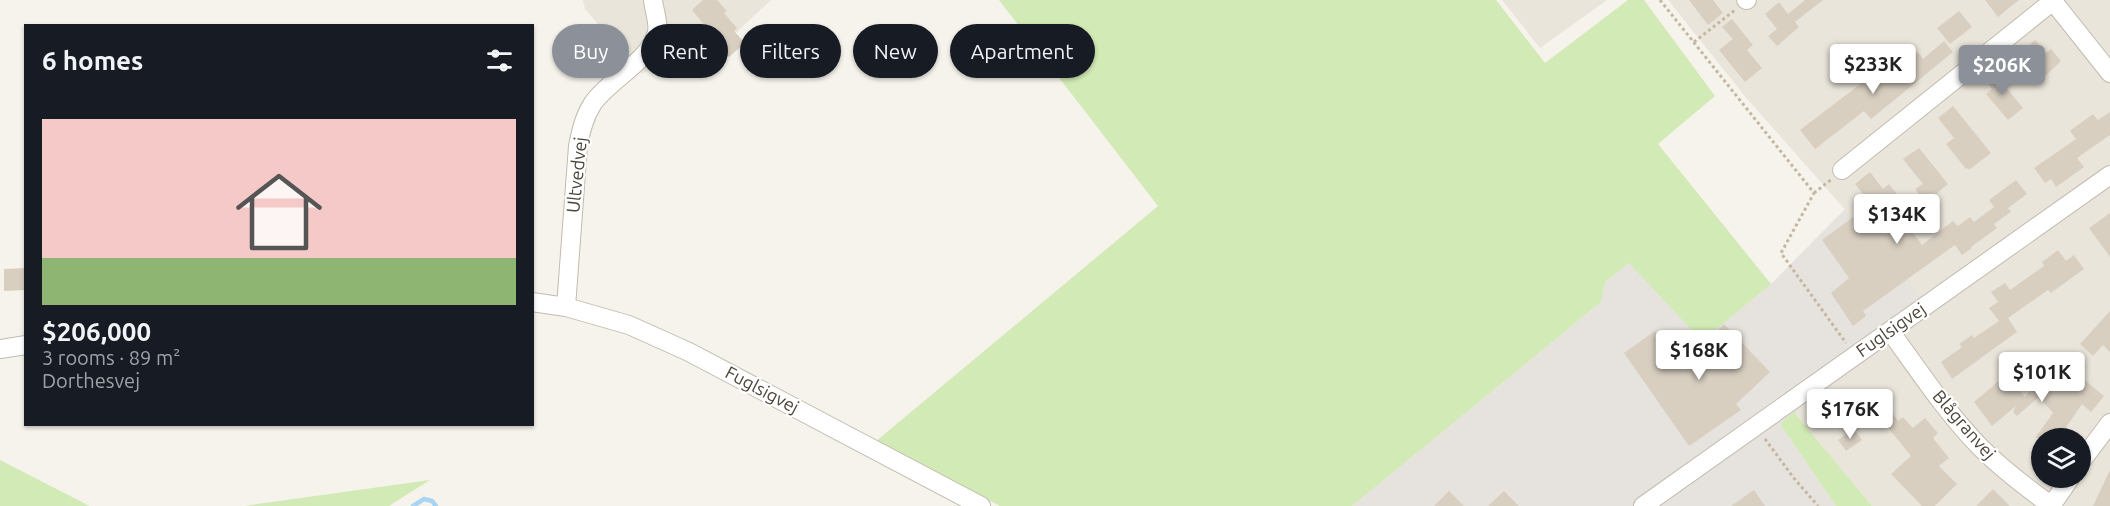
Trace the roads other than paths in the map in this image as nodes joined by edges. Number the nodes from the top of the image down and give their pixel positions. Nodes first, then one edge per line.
1 (653, 0) edge
2 (2053, 1) edge
3 (2110, 73) edge
4 (1842, 170) road end
5 (2110, 175) edge
6 (534, 302) edge
7 (566, 307) junction
8 (1890, 331) junction
9 (24, 345) edge
10 (0, 349) edge
11 (2110, 423) edge
12 (2091, 448) edge
13 (2063, 488) edge
14 (981, 506) edge
15 (1643, 506) edge
16 (2051, 506) edge

1 - 7 street, Ultvedvej
2 - 3 street
2 - 4 street
5 - 8 street, Fuglsigvej
6 - 7 street, Fuglsigvej
7 - 14 street, Fuglsigvej
8 - 15 street, Fuglsigvej
8 - 16 street, Blågranvej
9 - 10 street
11 - 12 street
13 - 16 street

